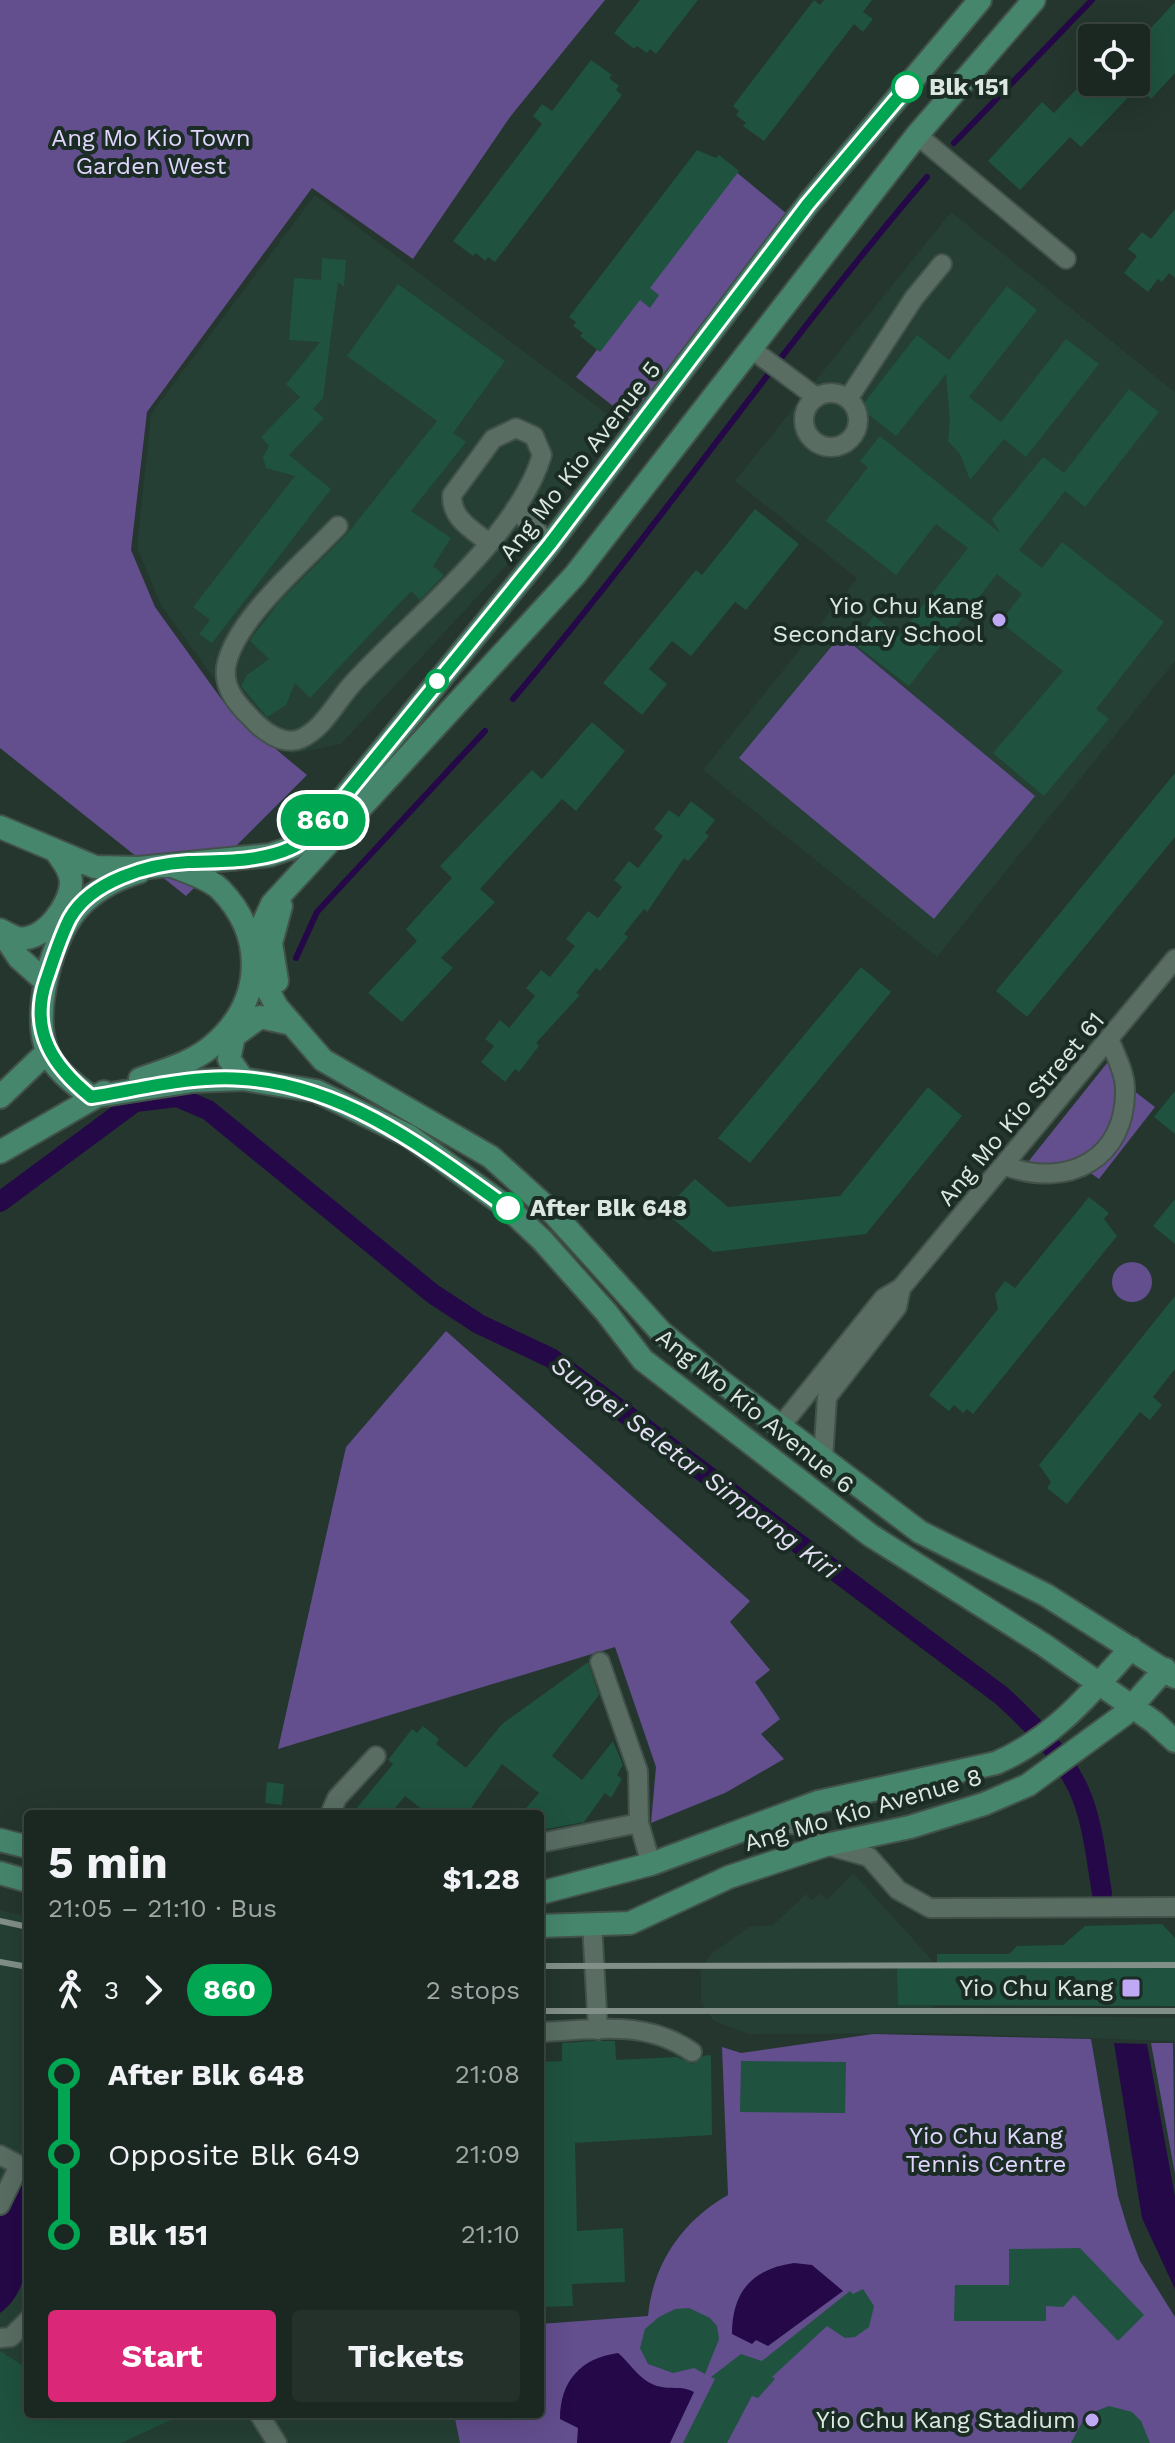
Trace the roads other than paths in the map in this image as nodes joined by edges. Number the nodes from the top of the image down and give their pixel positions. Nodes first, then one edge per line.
1 (980, 0) edge
2 (1034, 0) edge
3 (917, 135) junction
4 (1066, 259) dead end
5 (942, 264) dead end
6 (758, 354) junction
7 (816, 397) junction
8 (848, 399) junction
9 (515, 509) junction
10 (338, 526) dead end
11 (488, 542) junction
12 (550, 544) junction
13 (395, 732) junction
14 (415, 750) junction
15 (0, 827) edge
16 (57, 853) junction
17 (167, 864) junction
18 (288, 886) junction
19 (0, 930) edge
20 (253, 946) junction
21 (1175, 959) edge
22 (46, 982) junction
23 (293, 1024) junction
24 (1110, 1041) junction
25 (47, 1052) junction
26 (243, 1079) junction
27 (0, 1097) edge
28 (91, 1097) junction
29 (0, 1152) edge
30 (1006, 1166) junction
31 (901, 1288) junction
32 (780, 1427) junction
33 (823, 1460) junction
34 (1131, 1648) junction
35 (600, 1662) dead end
36 (1170, 1673) edge
37 (1098, 1685) junction
38 (1132, 1707) junction
39 (1175, 1741) edge
40 (376, 1756) dead end
41 (332, 1810) edge
42 (765, 1820) junction
43 (639, 1823) junction
44 (0, 1840) edge
45 (544, 1842) edge
46 (826, 1845) junction
47 (24, 1846) edge
48 (651, 1864) junction
49 (0, 1873) edge
50 (24, 1880) edge
51 (544, 1892) edge
52 (1175, 1907) edge
53 (592, 1924) junction
54 (544, 1926) edge
55 (598, 2030) junction
56 (544, 2032) edge
57 (692, 2052) dead end
58 (0, 2155) edge
59 (23, 2168) edge
60 (0, 2205) edge
61 (24, 2324) edge
62 (0, 2338) edge
63 (261, 2418) edge
64 (277, 2443) edge

1 - 12 main road, Ang Mo Kio Avenue 5
2 - 3 main road
3 - 4 street
3 - 6 main road
5 - 8 street
6 - 7 street
6 - 14 main road
7 - 8 street
7 - 8 street
9 - 11 street
9 - 11 street
9 - 12 street
10 - 11 street
12 - 13 main road, Ang Mo Kio Avenue 5
13 - 14 main road
13 - 17 main road, Ang Mo Kio Avenue 5
14 - 18 main road
15 - 16 main road
16 - 17 main road
16 - 19 main road
17 - 20 main road
17 - 22 main road
18 - 20 main road
18 - 23 main road
19 - 22 main road
20 - 23 main road, Ang Mo Kio Avenue 6
20 - 28 main road
21 - 24 street, Ang Mo Kio Street 61
22 - 25 main road
23 - 26 main road
23 - 32 main road, Ang Mo Kio Avenue 6
24 - 30 street, Ang Mo Kio Street 61
24 - 30 street
25 - 27 main road
25 - 28 main road
26 - 28 main road, Ang Mo Kio Avenue 6
26 - 37 main road, Ang Mo Kio Avenue 6
28 - 29 main road
30 - 31 street, Ang Mo Kio Street 61
31 - 32 street, Ang Mo Kio Street 61
31 - 33 street, Ang Mo Kio Street 61
32 - 33 main road, Ang Mo Kio Avenue 6
33 - 34 main road, Ang Mo Kio Avenue 6
34 - 36 main road, Ang Mo Kio Avenue 6
34 - 37 main road, Ang Mo Kio Avenue 8
35 - 43 street
36 - 38 main road, Ang Mo Kio Avenue 8
37 - 38 main road, Ang Mo Kio Avenue 6
37 - 42 main road, Ang Mo Kio Avenue 8
38 - 39 main road, Ang Mo Kio Avenue 6
38 - 46 main road, Ang Mo Kio Avenue 8
40 - 41 street
42 - 46 street
42 - 48 main road, Ang Mo Kio Avenue 8
43 - 45 street
43 - 48 street
44 - 47 main road
46 - 52 street
46 - 53 main road, Ang Mo Kio Avenue 8
48 - 51 main road, Ang Mo Kio Avenue 8
49 - 50 main road
53 - 54 main road, Ang Mo Kio Avenue 8
53 - 55 street
55 - 56 street
55 - 57 street
58 - 59 street
59 - 60 street
61 - 62 street
63 - 64 street

